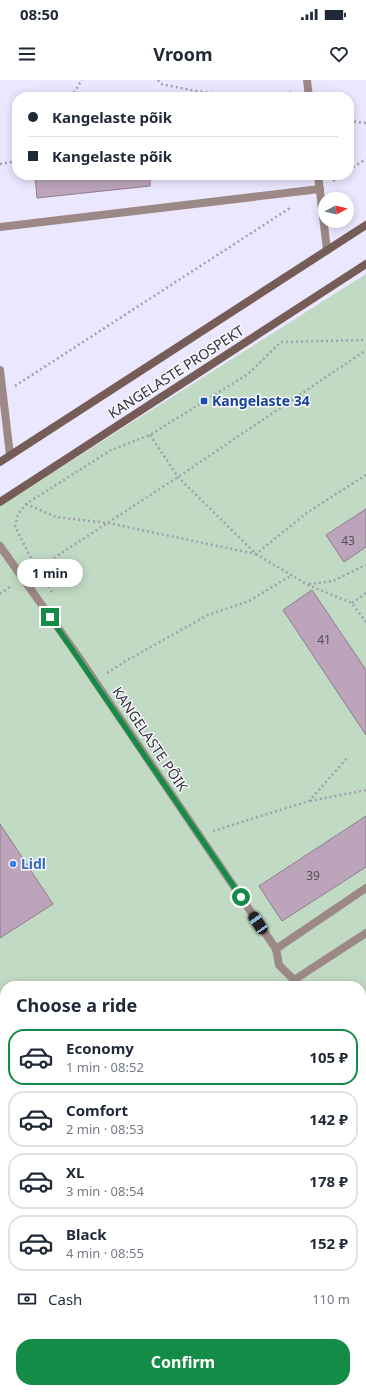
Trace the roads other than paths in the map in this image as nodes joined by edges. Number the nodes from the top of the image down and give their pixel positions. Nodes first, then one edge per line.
1 (307, 80) edge
2 (309, 92) edge
3 (319, 180) edge
4 (320, 189) junction
5 (366, 225) edge
6 (0, 227) edge
7 (327, 250) junction
8 (366, 264) edge
9 (0, 370) edge
10 (3, 418) edge
11 (10, 455) junction
12 (0, 462) edge
13 (0, 502) edge
14 (0, 546) edge
15 (366, 888) edge
16 (366, 933) edge
17 (276, 949) junction

1 - 2 street
3 - 4 street
4 - 6 street
4 - 7 street
5 - 7 main road, KANGELASTE PROSPEKT
7 - 11 main road, KANGELASTE PROSPEKT
8 - 13 main road, KANGELASTE PROSPEKT
9 - 10 street
10 - 11 street
11 - 12 main road, KANGELASTE PROSPEKT
14 - 17 street, KANGELASTE PÕIK
15 - 17 street
16 - 17 street, KANGELASTE PÕIK

